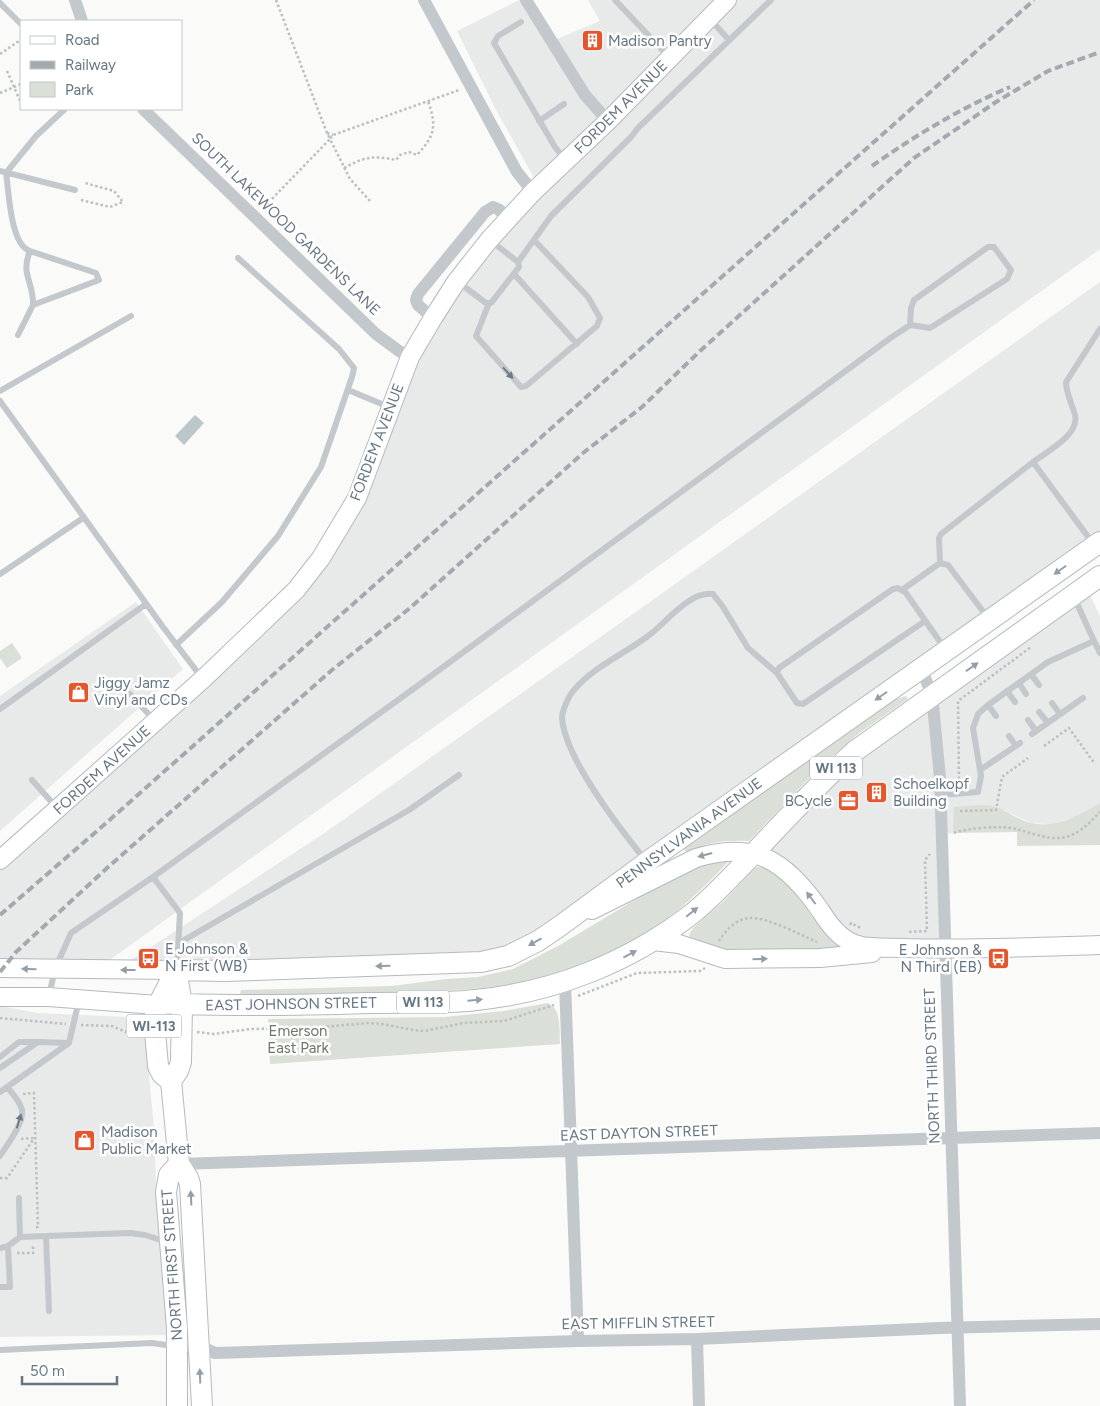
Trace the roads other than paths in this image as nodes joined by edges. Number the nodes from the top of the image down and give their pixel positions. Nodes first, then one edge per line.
1 (75, 0) edge
2 (424, 0) edge
3 (526, 0) edge
4 (615, 0) edge
5 (727, 0) edge
6 (771, 0) edge
7 (0, 3) edge
8 (710, 18) junction
9 (82, 20) edge
10 (521, 22) dead end
11 (20, 23) edge
12 (729, 40) junction
13 (670, 58) junction
14 (564, 104) dead end
15 (64, 110) edge
16 (144, 110) edge
17 (539, 120) junction
18 (608, 121) junction
19 (566, 161) junction
20 (3, 172) edge
21 (75, 190) dead end
22 (533, 192) junction
23 (509, 218) junction
24 (489, 240) junction
25 (534, 240) junction
26 (30, 251) junction
27 (238, 258) dead end
28 (518, 262) junction
29 (514, 274) junction
30 (456, 282) junction
31 (489, 303) junction
32 (33, 305) junction
33 (131, 316) dead end
34 (433, 318) junction
35 (910, 325) junction
36 (1100, 329) edge
37 (18, 335) dead end
38 (576, 344) junction
39 (410, 357) junction
40 (348, 390) junction
41 (0, 391) edge
42 (0, 401) edge
43 (390, 407) junction
44 (1033, 462) junction
45 (83, 518) junction
46 (1097, 544) edge
47 (940, 563) junction
48 (0, 574) edge
49 (1100, 576) edge
50 (902, 590) junction
51 (1073, 596) junction
52 (146, 604) junction
53 (989, 620) junction
54 (925, 621) junction
55 (1094, 641) junction
56 (176, 645) junction
57 (946, 650) junction
58 (1100, 653) edge
59 (921, 668) junction
60 (776, 673) junction
61 (1031, 674) junction
62 (203, 679) junction
63 (1019, 683) junction
64 (1039, 685) dead end
65 (1007, 691) junction
66 (130, 694) dead end
67 (1026, 694) dead end
68 (932, 695) junction
69 (1083, 698) dead end
70 (1015, 702) dead end
71 (1052, 702) dead end
72 (988, 705) junction
73 (0, 709) edge
74 (1039, 712) dead end
75 (1060, 714) junction
76 (996, 716) dead end
77 (1028, 720) dead end
78 (156, 722) junction
79 (1048, 723) junction
80 (1009, 736) dead end
81 (980, 770) junction
82 (459, 774) dead end
83 (32, 780) dead end
84 (940, 795) junction
85 (58, 809) junction
86 (753, 854) junction
87 (0, 860) edge
88 (646, 862) junction
89 (153, 877) junction
90 (560, 926) junction
91 (653, 941) junction
92 (179, 943) junction
93 (1100, 945) edge
94 (937, 949) junction
95 (0, 968) edge
96 (55, 969) junction
97 (176, 970) junction
98 (565, 982) junction
99 (0, 997) edge
100 (48, 997) junction
101 (79, 999) junction
102 (182, 1004) junction
103 (158, 1005) junction
104 (38, 1042) junction
105 (69, 1043) junction
106 (0, 1057) edge
107 (0, 1068) edge
108 (171, 1081) junction
109 (7, 1087) junction
110 (0, 1092) edge
111 (1100, 1133) edge
112 (951, 1137) junction
113 (572, 1151) junction
114 (0, 1156) edge
115 (179, 1164) junction
116 (19, 1198) dead end
117 (46, 1236) junction
118 (20, 1237) junction
119 (169, 1243) junction
120 (8, 1246) junction
121 (0, 1248) edge
122 (196, 1274) junction
123 (0, 1287) edge
124 (49, 1311) dead end
125 (1100, 1324) edge
126 (957, 1328) junction
127 (697, 1339) junction
128 (578, 1341) junction
129 (177, 1346) junction
130 (200, 1346) junction
131 (0, 1350) edge
132 (177, 1406) edge
133 (202, 1406) edge
134 (699, 1406) edge
135 (960, 1406) edge

1 - 9 street
2 - 22 street
3 - 18 street
4 - 13 lane
5 - 8 street, FORDEM AVENUE
6 - 12 lane
7 - 11 lane
8 - 12 lane
8 - 13 street, FORDEM AVENUE
10 - 17 lane
12 - 25 lane
13 - 18 street, FORDEM AVENUE
14 - 17 lane
15 - 20 lane
16 - 39 street, SOUTH LAKEWOOD GARDENS LANE
17 - 19 lane
18 - 19 street, FORDEM AVENUE
19 - 22 street, FORDEM AVENUE
20 - 21 lane
20 - 26 lane
22 - 23 street, FORDEM AVENUE
23 - 24 street, FORDEM AVENUE
23 - 34 street
24 - 28 lane
24 - 30 street, FORDEM AVENUE
25 - 28 lane
25 - 38 lane
26 - 32 lane
26 - 32 lane
27 - 40 lane
28 - 29 lane
29 - 31 lane
29 - 38 lane
30 - 31 lane
30 - 34 street, FORDEM AVENUE
31 -> 38 lane
32 - 37 lane
33 - 41 lane
34 - 39 street, FORDEM AVENUE
35 - 35 lane
35 - 89 lane
36 - 44 lane
39 - 43 street, FORDEM AVENUE
40 - 43 lane
40 - 56 lane
42 - 45 lane
43 - 62 street, FORDEM AVENUE
44 - 46 lane
44 - 47 lane
45 - 48 lane
45 - 52 lane
46 -> 53 main road, PENNSYLVANIA AVENUE / WI 113
47 - 50 lane
47 - 53 lane
49 - 51 main road, WI 113
50 - 54 lane
50 - 60 lane
51 - 55 lane
68 -> 51 main road, WI 113
52 - 56 lane
52 - 73 lane
53 - 57 main road, PENNSYLVANIA AVENUE / WI 113
54 - 57 lane
54 - 60 lane
55 - 58 lane
55 - 61 lane
56 - 62 lane
57 - 59 main road, PENNSYLVANIA AVENUE / WI 113
59 - 68 street, NORTH THIRD STREET
59 -> 88 main road, PENNSYLVANIA AVENUE / WI 113
60 - 88 lane
61 - 63 lane
61 - 64 lane
62 - 78 street, FORDEM AVENUE
63 - 65 lane
63 - 67 lane
65 - 70 lane
65 - 72 lane
66 - 78 lane
68 - 84 street, NORTH THIRD STREET
68 - 86 main road, WI 113
69 - 75 lane
71 - 75 lane
72 - 76 lane
72 - 81 lane
74 - 79 lane
75 - 79 lane
77 - 79 lane
78 - 85 street, FORDEM AVENUE
80 - 81 lane
81 - 84 lane
82 - 92 lane
83 - 85 lane
84 - 94 street, NORTH THIRD STREET
85 - 87 street, FORDEM AVENUE
86 -> 90 street
91 -> 86 main road, WI 113
94 -> 86 street
88 - 90 main road, PENNSYLVANIA AVENUE / WI 113
89 - 92 lane
89 - 96 lane
90 -> 97 main road, PENNSYLVANIA AVENUE / WI 113
91 -> 94 street
98 -> 91 main road, EAST JOHNSON STREET / WI 113
92 - 97 lane
93 - 94 street
94 - 112 street, NORTH THIRD STREET
96 -> 95 street
97 -> 96 street
96 - 100 lane
97 - 102 main road
97 - 103 main road, WI-113
102 -> 98 main road, EAST JOHNSON STREET / WI 113
98 - 113 street
99 - 100 street, EAST JOHNSON STREET
100 - 101 street, EAST JOHNSON STREET
101 - 103 street, EAST JOHNSON STREET
101 - 105 lane
102 - 103 street, EAST JOHNSON STREET
102 - 108 main road
103 - 108 main road, WI-113
104 - 105 lane
104 - 106 lane
104 - 107 lane
105 - 109 lane
108 - 115 main road
109 - 110 lane
114 -> 109 lane
111 - 112 street, EAST DAYTON STREET
112 - 113 street, EAST DAYTON STREET
112 - 126 street, NORTH THIRD STREET
113 - 115 street, EAST DAYTON STREET
113 - 128 street
115 - 119 main road, NORTH FIRST STREET
122 -> 115 main road, NORTH FIRST STREET
116 - 118 lane
117 - 118 lane
117 - 119 lane
117 - 124 lane
118 - 120 lane
119 - 122 main road
119 - 129 main road, NORTH FIRST STREET
120 - 121 lane
120 - 123 lane
122 - 130 main road, NORTH FIRST STREET
125 - 126 street, EAST MIFFLIN STREET
126 - 127 street, EAST MIFFLIN STREET
126 - 135 street, NORTH THIRD STREET
127 - 128 street, EAST MIFFLIN STREET
127 - 134 street
128 - 130 street, EAST MIFFLIN STREET
129 - 130 street, EAST MIFFLIN STREET
129 - 131 lane
129 - 132 main road, NORTH FIRST STREET
133 -> 130 main road, NORTH FIRST STREET

